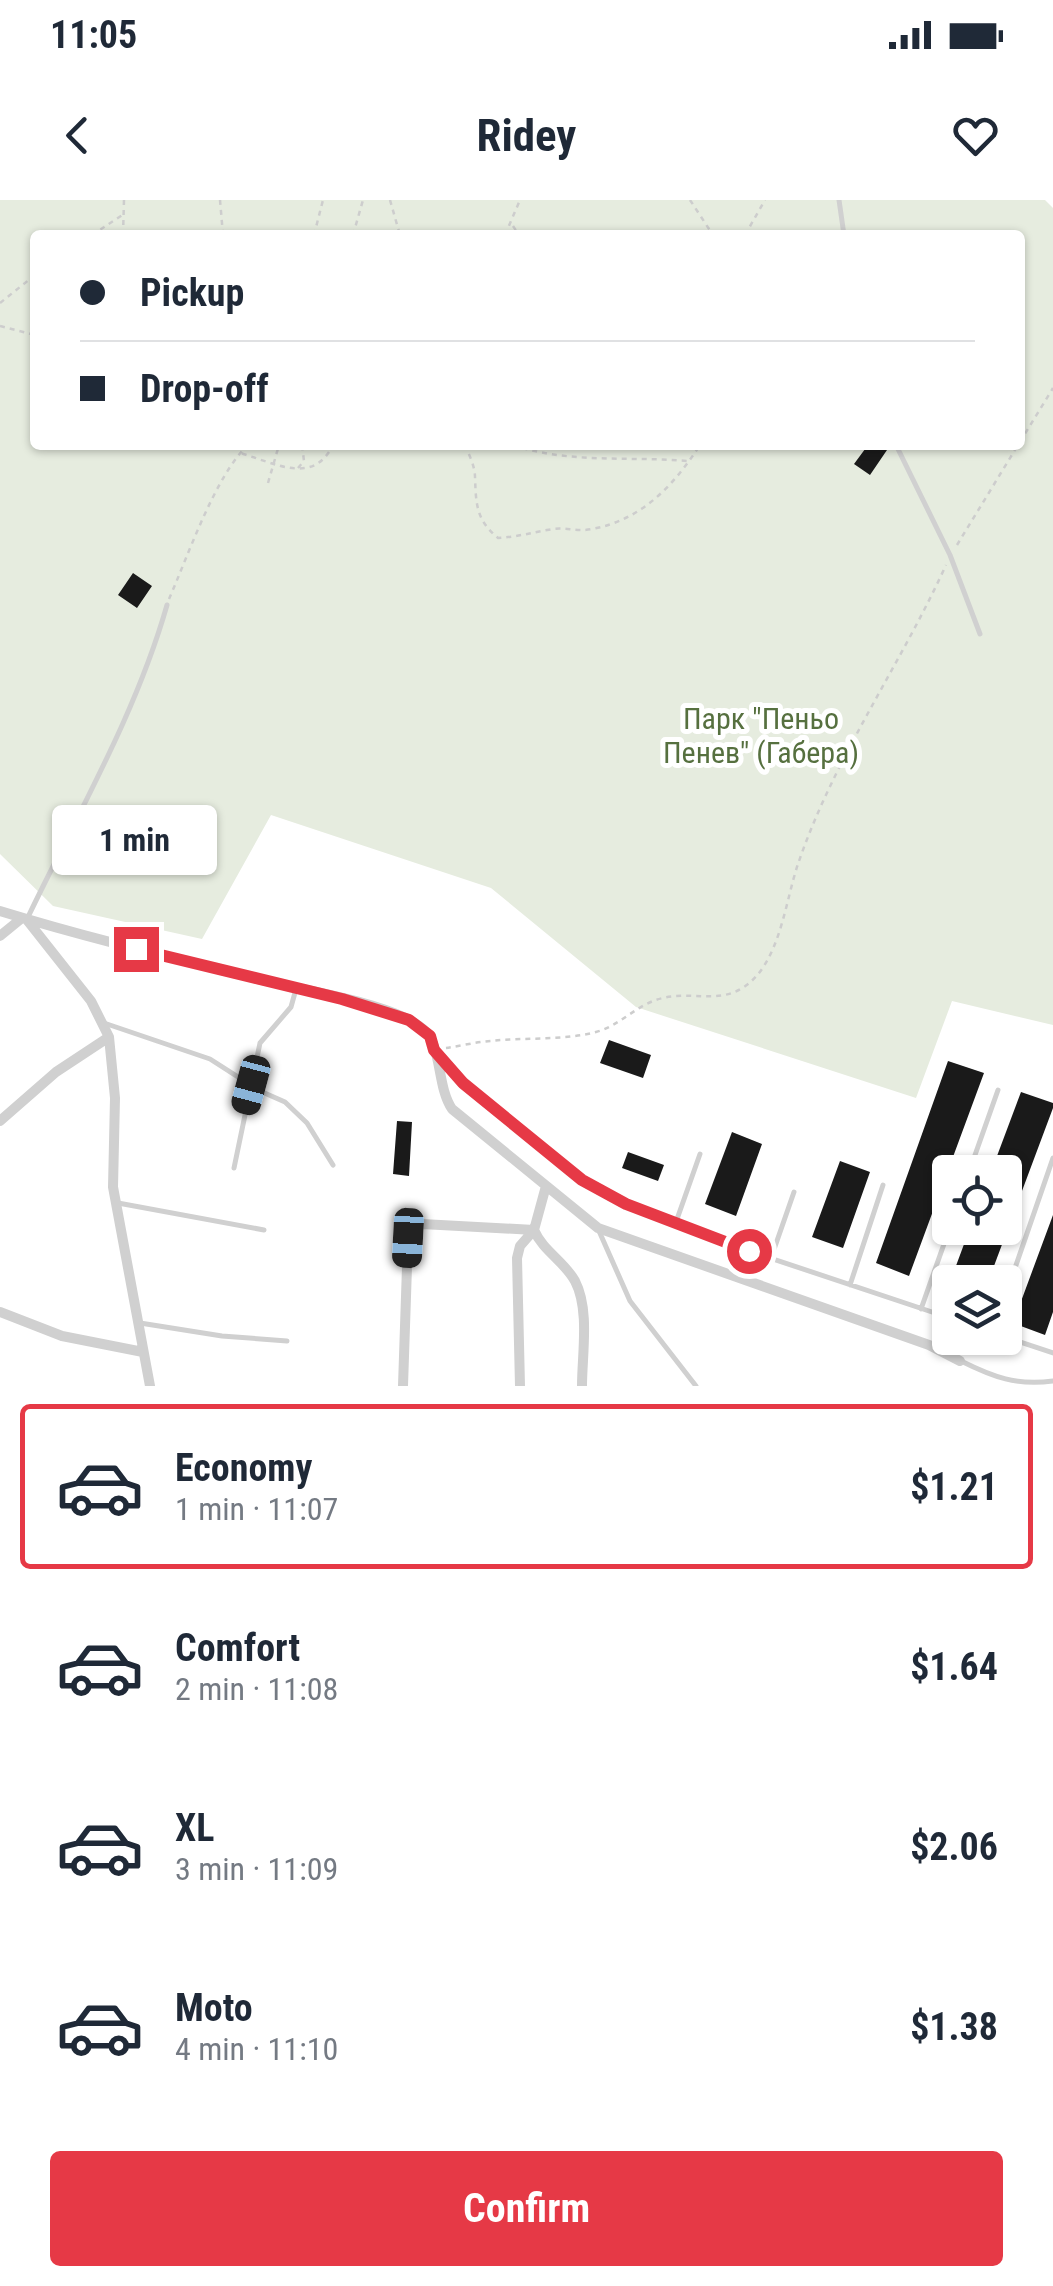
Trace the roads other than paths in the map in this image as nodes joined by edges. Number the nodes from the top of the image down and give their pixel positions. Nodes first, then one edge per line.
1 (838, 200) edge
2 (843, 230) edge
3 (898, 450) edge
4 (166, 604) road end
5 (980, 634) dead end
6 (0, 911) edge
7 (24, 919) junction
8 (0, 936) edge
9 (296, 989) junction
10 (104, 1023) junction
11 (109, 1036) junction
12 (434, 1050) junction
13 (251, 1085) junction
14 (998, 1090) dead end
15 (0, 1120) edge
16 (700, 1154) dead end
17 (975, 1155) edge
18 (1053, 1158) edge
19 (332, 1165) dead end
20 (234, 1168) dead end
21 (883, 1184) dead end
22 (546, 1186) junction
23 (794, 1192) dead end
24 (116, 1203) junction
25 (676, 1223) junction
26 (598, 1228) junction
27 (264, 1230) dead end
28 (534, 1230) junction
29 (944, 1245) edge
30 (772, 1258) junction
31 (1016, 1265) edge
32 (850, 1285) junction
33 (921, 1309) junction
34 (0, 1312) edge
35 (932, 1312) edge
36 (136, 1322) junction
37 (287, 1341) dead end
38 (1022, 1343) edge
39 (143, 1352) junction
40 (1053, 1353) edge
41 (960, 1361) joint
42 (1053, 1381) edge
43 (150, 1386) edge
44 (403, 1386) edge
45 (520, 1386) edge
46 (582, 1386) edge
47 (696, 1386) edge

1 - 2 lane
3 - 5 lane
4 - 7 lane
6 - 7 street
7 - 8 street
7 - 9 street
7 - 10 street
9 - 12 street
9 - 13 lane
10 - 11 street
10 - 13 lane
11 - 15 street
11 - 24 street
12 - 22 street
12 - 25 lane
13 - 19 lane
13 - 20 lane
14 - 17 lane
16 - 25 lane
18 - 31 lane
21 - 32 lane
22 - 26 street
22 - 28 street
23 - 30 lane
24 - 27 lane
24 - 36 street
25 - 30 lane
26 - 41 street
26 - 47 lane
28 - 44 street
28 - 45 street
28 - 46 street
29 - 33 lane
30 - 32 lane
32 - 33 lane
33 - 35 lane
34 - 39 street
36 - 37 lane
36 - 39 street
38 - 40 lane
39 - 43 street
41 - 42 lane

